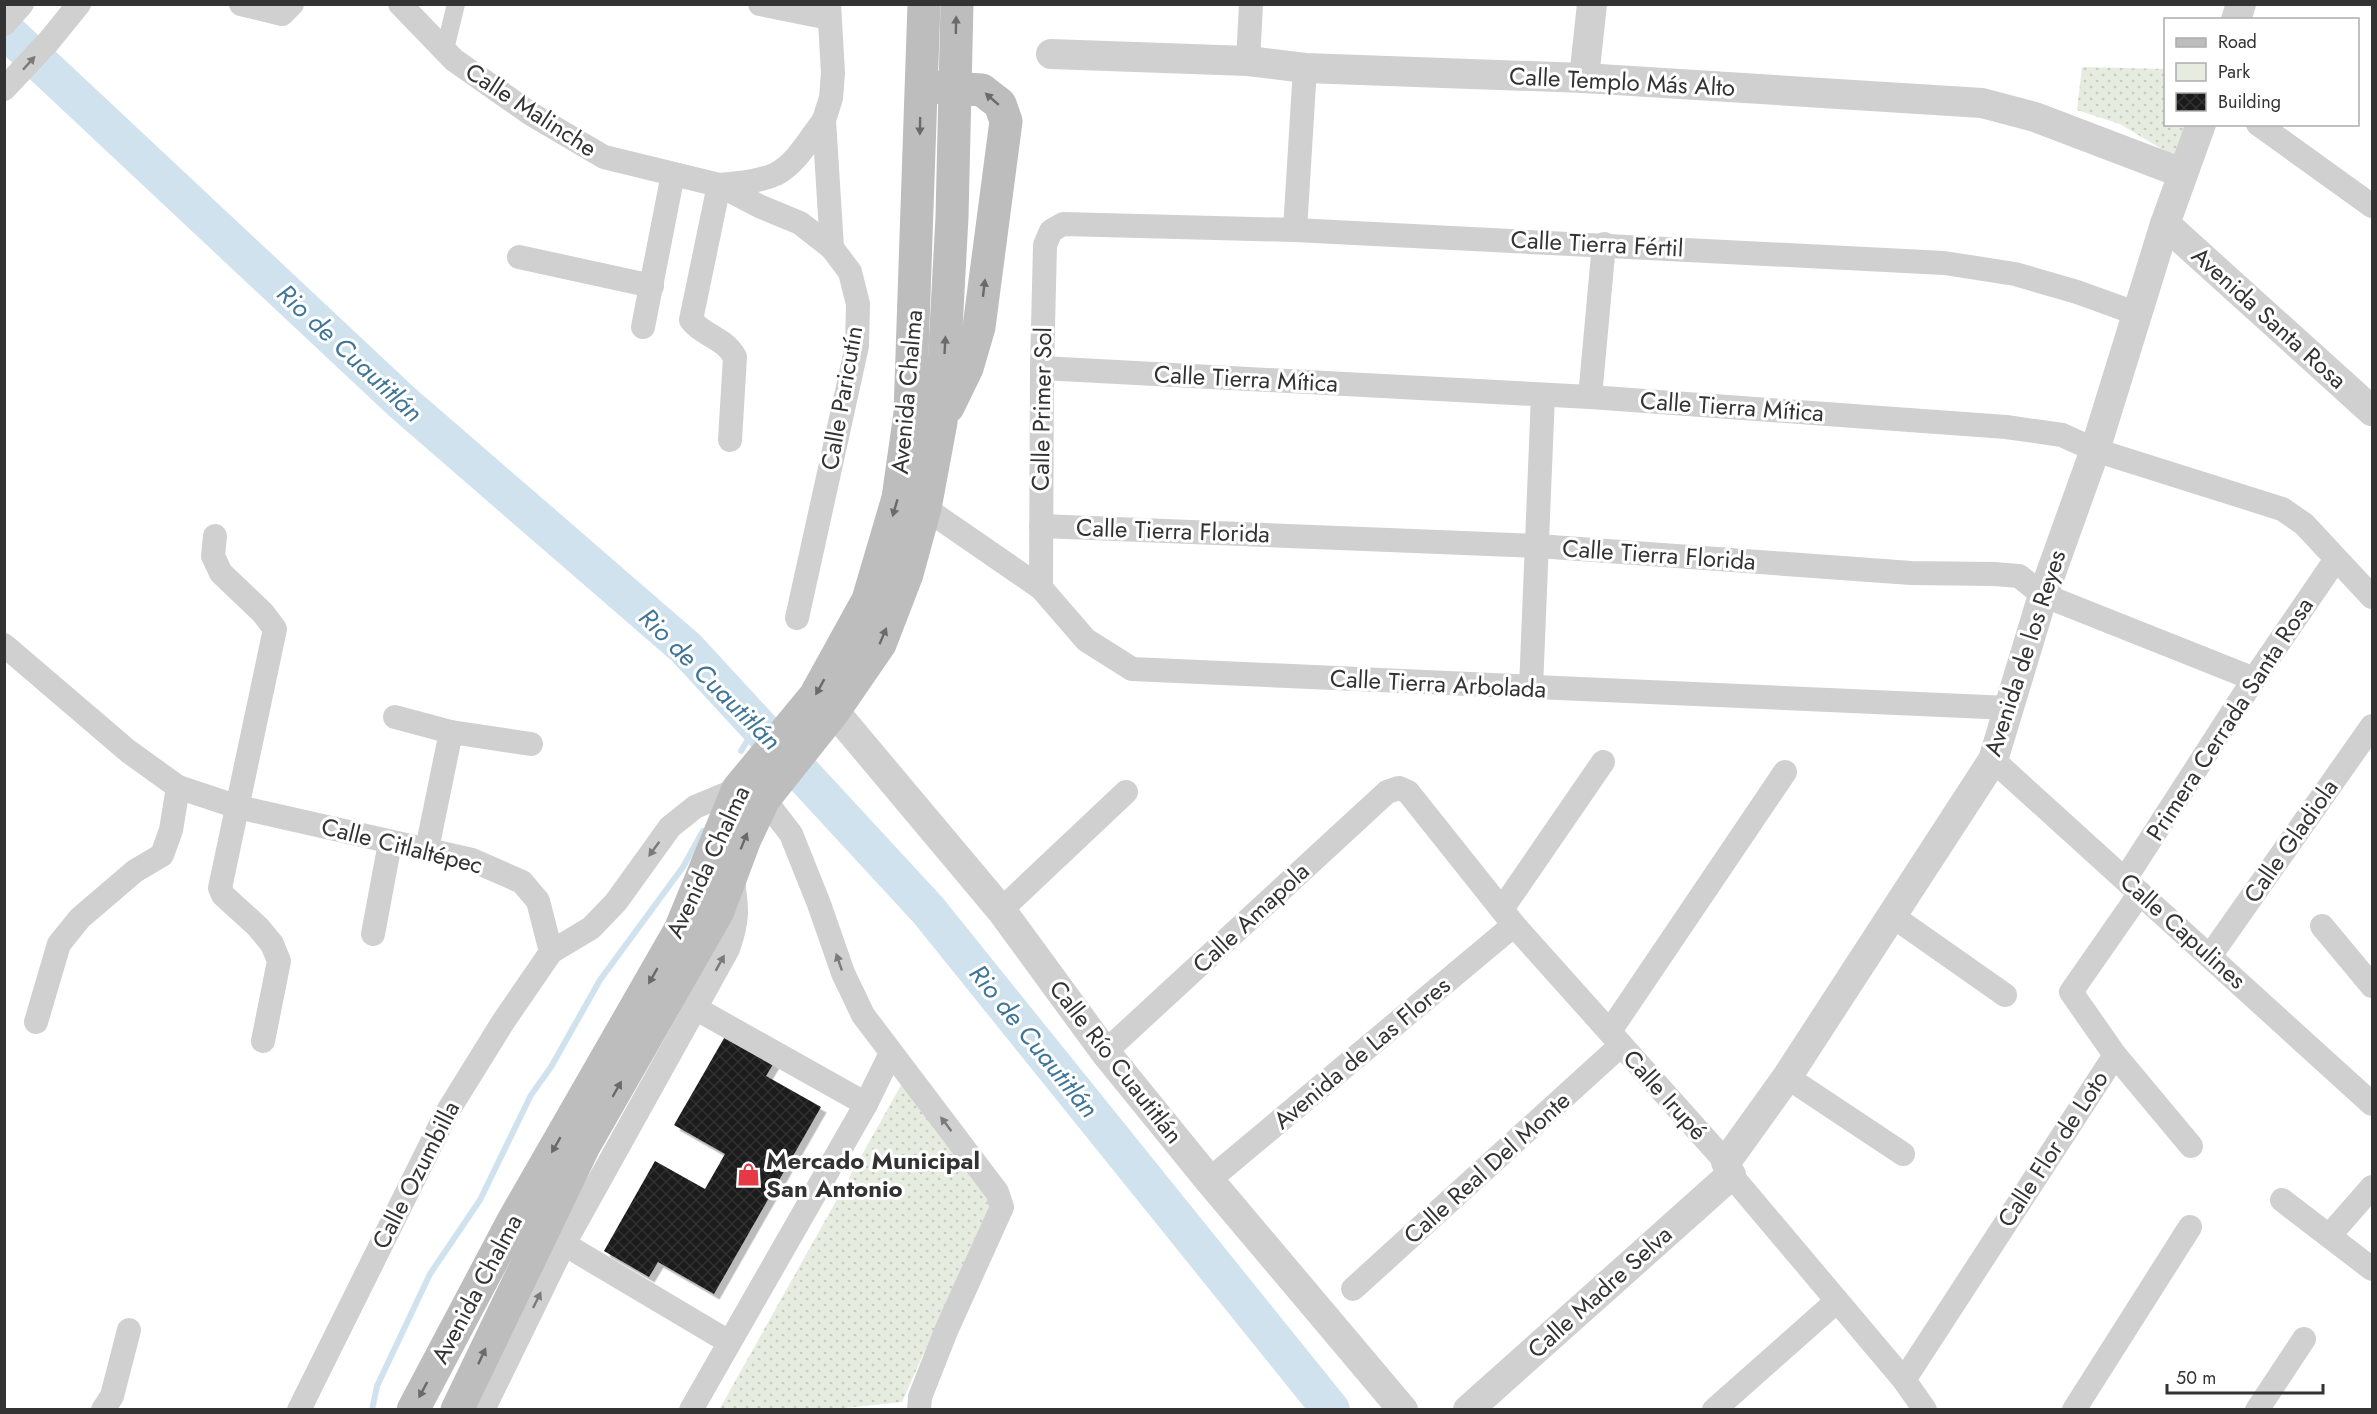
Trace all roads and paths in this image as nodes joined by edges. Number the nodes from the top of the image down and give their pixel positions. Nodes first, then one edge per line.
1 (79, 4) edge
2 (241, 4) edge
3 (292, 4) edge
4 (400, 4) edge
5 (456, 4) edge
6 (760, 4) edge
7 (924, 4) edge
8 (957, 4) edge
9 (1251, 4) edge
10 (1592, 4) edge
11 (829, 11) edge
12 (445, 49) junction
13 (1051, 54) dead end
14 (1248, 61) junction
15 (1305, 68) junction
16 (1584, 78) junction
17 (7, 87) edge
18 (955, 87) junction
19 (921, 88) junction
20 (824, 120) junction
21 (2199, 126) edge
22 (2261, 126) edge
23 (2182, 172) junction
24 (673, 174) junction
25 (719, 185) junction
26 (2373, 206) edge
27 (2165, 224) junction
28 (1295, 230) junction
29 (1051, 231) joint
30 (1604, 244) junction
31 (832, 248) junction
32 (519, 257) dead end
33 (652, 286) junction
34 (2138, 314) junction
35 (643, 327) dead end
36 (1042, 368) junction
37 (1543, 395) junction
38 (1590, 397) junction
39 (2373, 411) edge
40 (941, 422) junction
41 (730, 440) dead end
42 (2095, 450) junction
43 (925, 508) junction
44 (1041, 526) junction
45 (215, 536) dead end
46 (1538, 546) junction
47 (2336, 559) junction
48 (1041, 588) junction
49 (2043, 595) junction
50 (2373, 597) edge
51 (797, 618) dead end
52 (4, 645) edge
53 (2254, 679) junction
54 (1531, 688) junction
55 (2009, 708) junction
56 (834, 711) junction
57 (395, 717) dead end
58 (2373, 726) edge
59 (451, 732) junction
60 (531, 744) dead end
61 (1993, 760) junction
62 (1604, 762) dead end
63 (1785, 772) dead end
64 (764, 773) junction
65 (178, 787) junction
66 (1399, 788) joint
67 (1126, 792) dead end
68 (238, 807) junction
69 (390, 843) junction
70 (427, 849) junction
71 (732, 874) junction
72 (2132, 886) junction
73 (1001, 910) junction
74 (1891, 915) junction
75 (1508, 917) junction
76 (2322, 926) dead end
77 (373, 934) dead end
78 (551, 952) junction
79 (2210, 956) junction
80 (2373, 986) edge
81 (2005, 995) dead end
82 (695, 1008) junction
83 (36, 1022) dead end
84 (1615, 1038) junction
85 (263, 1041) dead end
86 (1106, 1052) junction
87 (891, 1053) junction
88 (2115, 1055) junction
89 (1787, 1077) junction
90 (866, 1104) junction
91 (2373, 1104) edge
92 (2191, 1146) dead end
93 (1903, 1154) dead end
94 (1729, 1168) junction
95 (1209, 1180) junction
96 (2373, 1187) edge
97 (2282, 1200) dead end
98 (2190, 1227) dead end
99 (2329, 1236) junction
100 (564, 1244) junction
101 (2373, 1269) edge
102 (1353, 1289) dead end
103 (1837, 1302) junction
104 (129, 1330) dead end
105 (2304, 1339) dead end
106 (729, 1342) junction
107 (1904, 1380) junction
108 (103, 1410) edge
109 (299, 1410) edge
110 (413, 1410) edge
111 (457, 1410) edge
112 (483, 1410) edge
113 (692, 1410) edge
114 (919, 1410) edge
115 (1403, 1410) edge
116 (1468, 1410) edge
117 (1714, 1410) edge
118 (1925, 1410) edge
119 (2074, 1410) edge
120 (2257, 1410) edge

17 -> 1 street
2 - 3 street
4 - 12 street, Calle Malinche
5 - 12 street
6 - 11 street
7 - 19 main road, Avenida Chalma
18 -> 8 main road, Avenida Chalma
9 - 14 street
10 - 16 street
11 - 20 street
12 - 24 street, Calle Malinche
13 - 14 street, Calle Templo Más Alto
14 - 15 street, Calle Templo Más Alto
15 - 16 street, Calle Templo Más Alto
15 - 28 street
16 - 23 street, Calle Templo Más Alto
18 - 19 main road
40 -> 18 main road, Avenida Chalma
40 -> 18 main road
19 -> 64 main road, Avenida Chalma
20 - 25 street, Calle Malinche
20 - 31 street
21 - 23 street, Avenida de los Reyes
22 - 26 street
23 - 27 street, Avenida de los Reyes
24 - 25 street, Calle Malinche
24 - 33 street
25 - 31 street, Calle Malinche
25 - 41 street
27 - 34 street, Avenida de los Reyes
27 - 39 street, Avenida Santa Rosa
28 - 29 street, Calle Tierra Fértil
28 - 30 street, Calle Tierra Fértil
29 - 36 street, Calle Primer Sol
30 - 34 street, Calle Tierra Fértil
30 - 38 street
31 - 51 street, Calle Paricutín
32 - 33 street
33 - 35 street
34 - 42 street, Avenida de los Reyes
36 - 37 street, Calle Tierra Mítica
36 - 44 street, Calle Primer Sol
37 - 38 street, Calle Tierra Mítica
37 - 46 street
38 - 42 street, Calle Tierra Mítica
40 - 43 main road, Avenida Chalma
42 - 47 street, Calle Tierra Mítica
42 - 49 street, Avenida de los Reyes
43 - 48 street, Calle Tierra Arbolada
56 -> 43 main road, Avenida Chalma
44 - 46 street, Calle Tierra Florida
44 - 48 street, Calle Primer Sol
45 - 68 street
46 - 49 street, Calle Tierra Florida
46 - 54 street
47 - 50 street, Calle Tierra Mítica
47 - 53 street, Primera Cerrada Santa Rosa
48 - 54 street, Calle Tierra Arbolada
49 - 53 street, Calle Tierra Florida
49 - 55 street, Avenida de los Reyes
52 - 65 street, Calle Citlaltépec
53 - 72 street, Primera Cerrada Santa Rosa
54 - 55 street, Calle Tierra Arbolada
55 - 61 street, Avenida de los Reyes
56 - 64 main road, Avenida Chalma
56 - 73 street, Calle Río Cuautitlán
57 - 59 street
58 - 79 street, Calle Gladiola
59 - 60 street
59 - 70 street
61 - 72 street, Calle Capulines
61 - 74 street, Avenida de los Reyes
62 - 75 street, Avenida de Las Flores
63 - 84 street, Calle Real Del Monte
71 -> 64 main road, Avenida Chalma
64 -> 78 street
87 -> 64 street
64 -> 110 main road, Avenida Chalma
65 - 68 street, Calle Citlaltépec
65 - 83 street
66 - 75 street, Calle Irupé
66 - 86 street, Calle Amapola
67 - 73 street
68 - 69 street, Calle Citlaltépec
68 - 85 street
69 - 70 street, Calle Citlaltépec
69 - 77 street
70 - 78 street, Calle Citlaltépec
82 -> 71 street
111 -> 71 main road, Avenida Chalma
72 - 79 street, Calle Capulines
72 - 88 street, Calle Flor de Loto
73 - 86 street, Calle Río Cuautitlán
74 - 81 street
74 - 89 street, Avenida de los Reyes
75 - 84 street, Calle Irupé
75 - 95 street, Avenida de Las Flores
76 - 80 street
78 - 109 street, Calle Ozumbilla
79 - 91 street, Calle Capulines
82 - 90 street
82 - 100 street
84 - 94 street, Calle Irupé
84 - 102 street, Calle Real Del Monte
86 - 95 street, Calle Río Cuautitlán
87 - 90 street
114 -> 87 street
88 - 92 street
88 - 107 street, Calle Flor de Loto
89 - 93 street
89 - 94 street, Avenida de los Reyes
90 - 106 street
94 - 103 street, Calle Irupé
94 - 116 street, Calle Madre Selva
95 - 115 street, Calle Río Cuautitlán
96 - 99 street
97 - 99 street
98 - 119 street
99 - 101 street
100 - 106 street
112 -> 100 street
103 - 107 street, Calle Irupé
103 - 117 street
104 - 108 street
105 - 120 street
106 - 113 street
107 - 118 street, Calle Irupé

